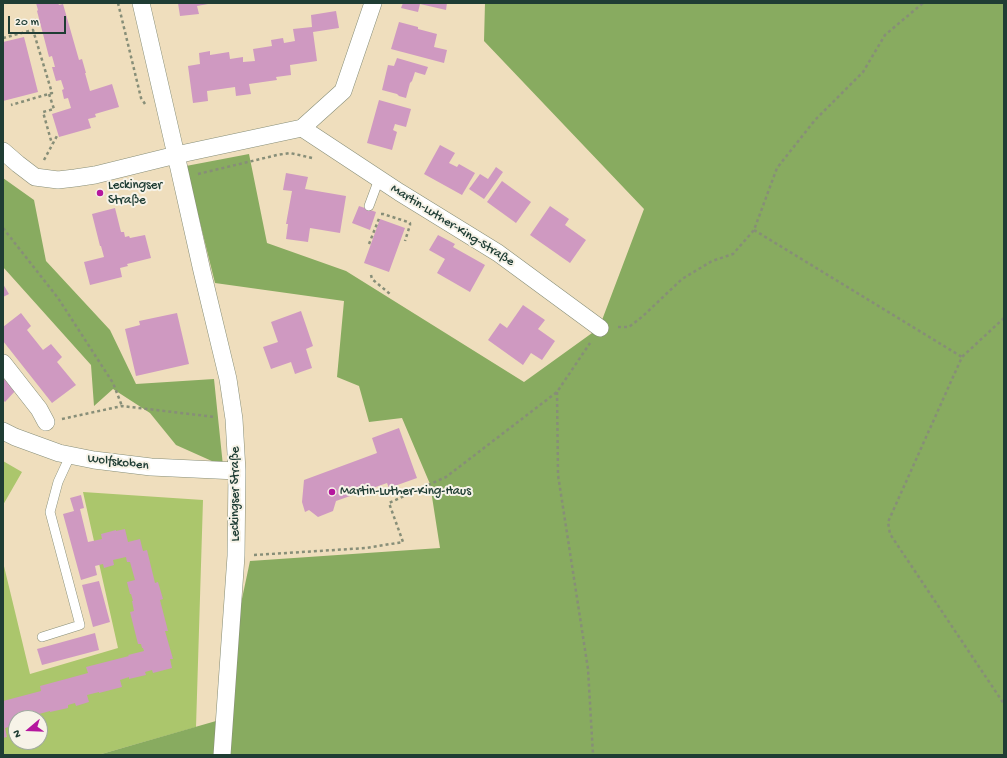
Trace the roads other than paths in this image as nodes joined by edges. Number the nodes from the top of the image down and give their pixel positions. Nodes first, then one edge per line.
1 (141, 3) edge
2 (373, 3) edge
3 (302, 128) junction
4 (3, 151) edge
5 (176, 155) junction
6 (379, 179) junction
7 (370, 204) road end
8 (600, 328) dead end
9 (3, 363) edge
10 (46, 422) road end
11 (3, 431) edge
12 (70, 456) junction
13 (237, 471) junction
14 (42, 637) dead end
15 (222, 755) edge

1 - 5 street, Leckingser Straße
2 - 3 street
3 - 5 street
3 - 6 street, Martin-Luther-King-Straße
4 - 5 street
5 - 13 street, Leckingser Straße
6 - 7 lane
6 - 8 street, Martin-Luther-King-Straße
9 - 10 street
11 - 12 street, Wolfskoben
12 - 13 street, Wolfskoben
12 - 14 lane
13 - 15 street, Leckingser Straße

